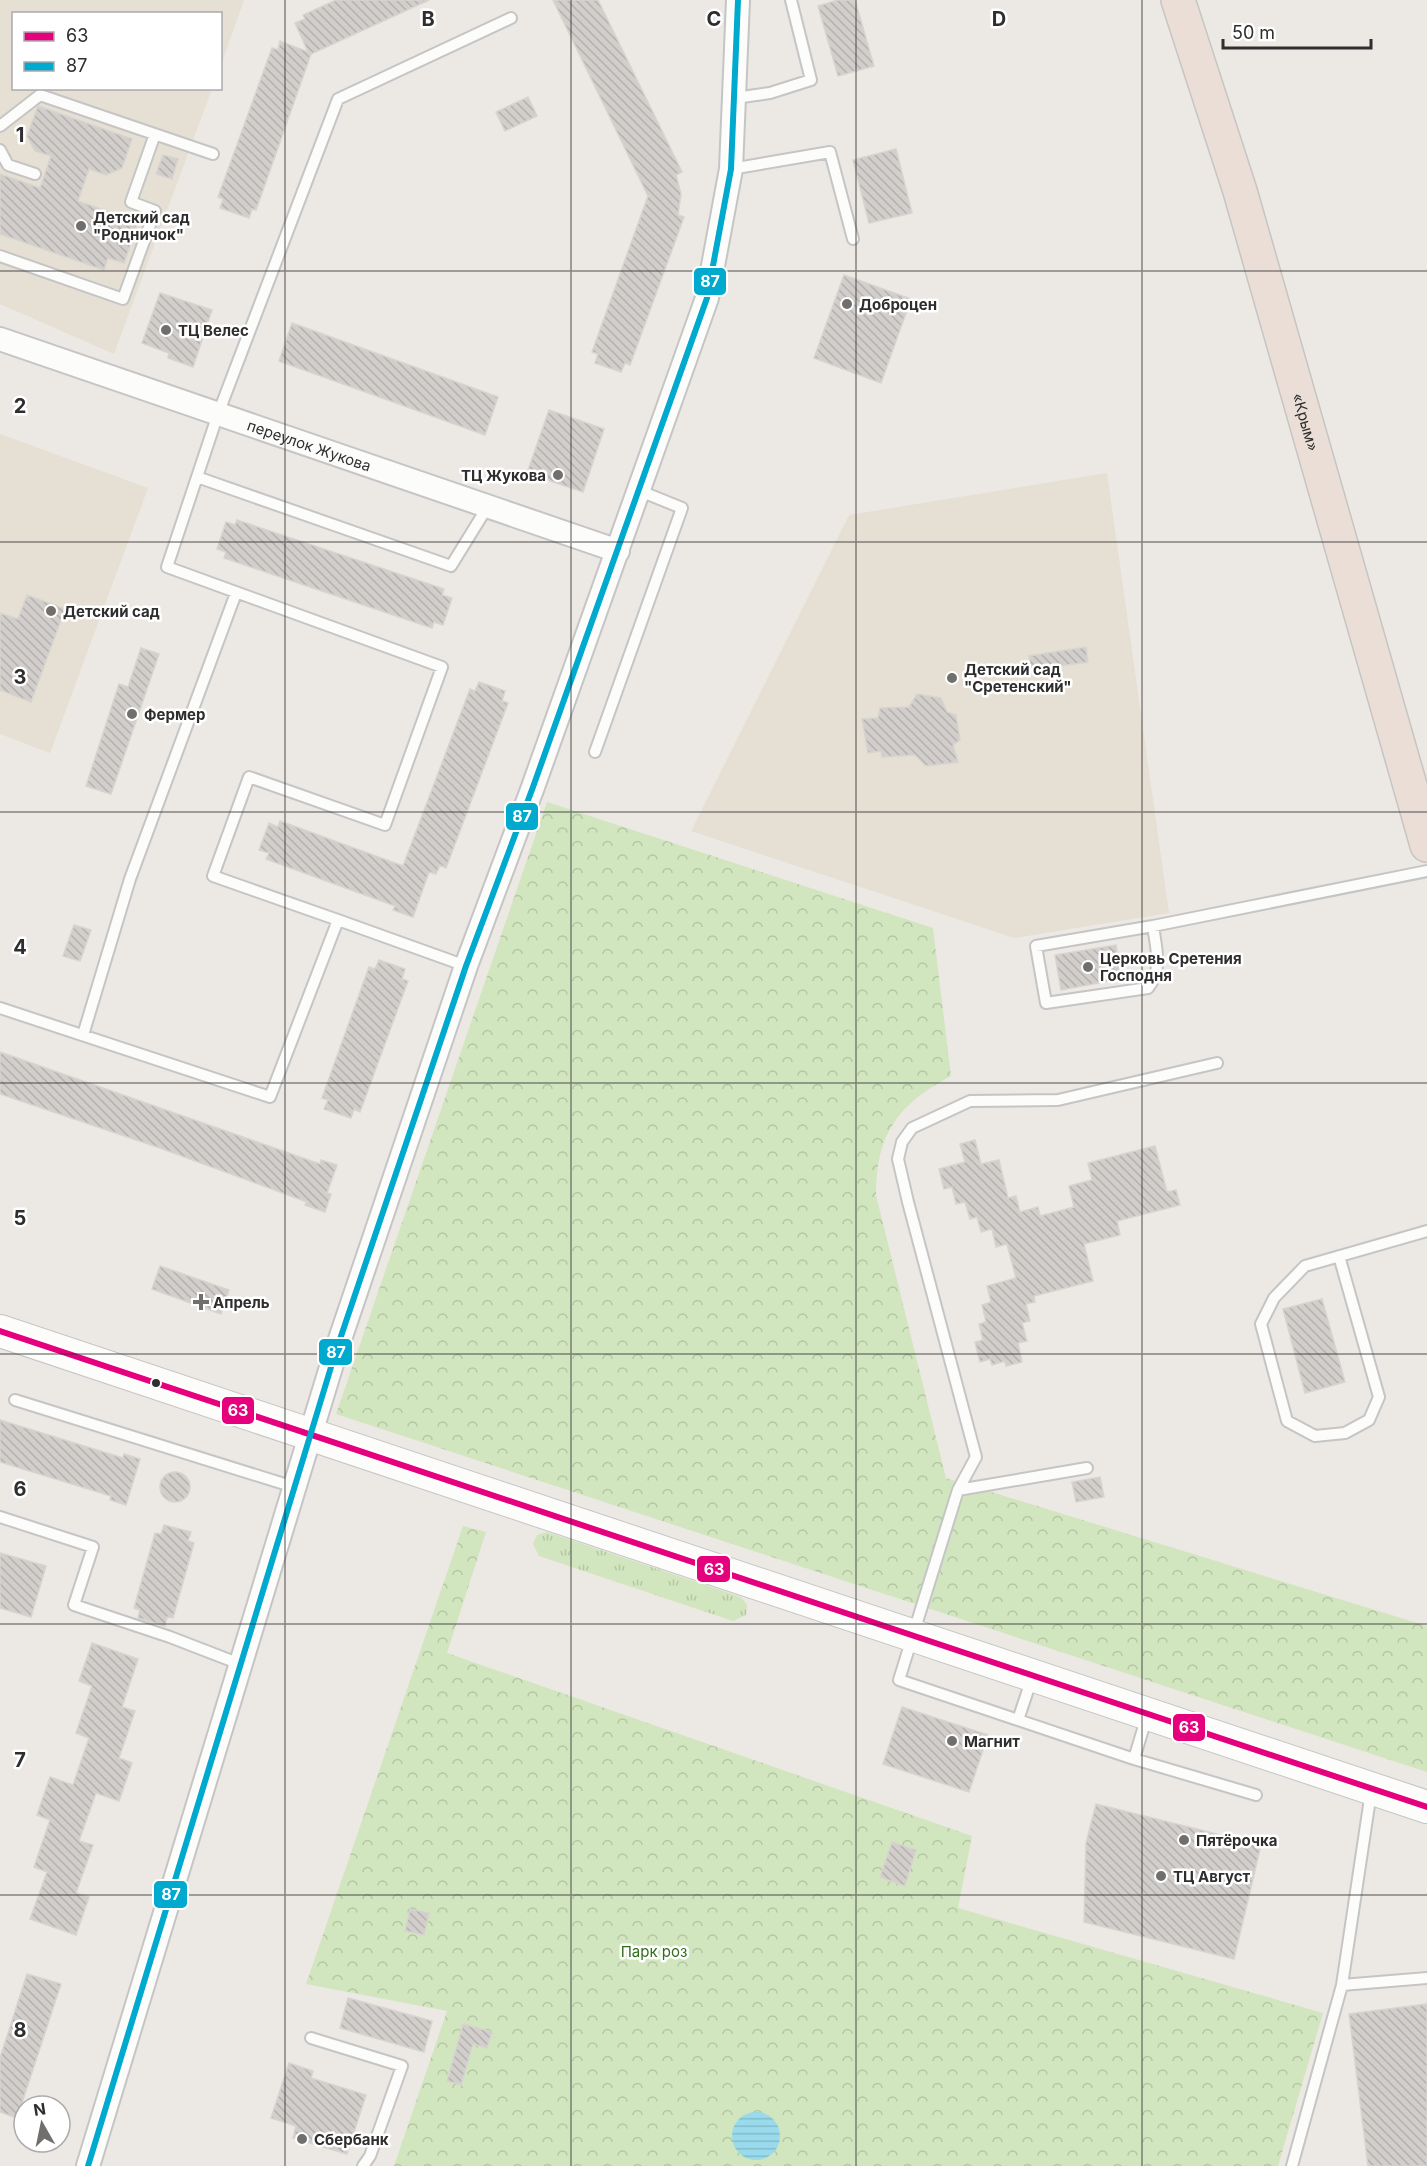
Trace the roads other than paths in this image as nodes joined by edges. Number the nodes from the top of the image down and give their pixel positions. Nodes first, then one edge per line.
1 (738, 0) edge
2 (791, 0) edge
3 (1178, 0) edge
4 (1189, 0) edge
5 (511, 18) dead end
6 (735, 98) junction
7 (0, 126) edge
8 (155, 135) junction
9 (0, 150) edge
10 (213, 154) dead end
11 (730, 169) junction
12 (35, 174) dead end
13 (853, 239) dead end
14 (0, 256) edge
15 (0, 339) edge
16 (218, 414) junction
17 (197, 477) junction
18 (640, 491) junction
19 (488, 506) junction
20 (618, 551) junction
21 (236, 593) junction
22 (595, 752) dead end
23 (1427, 806) edge
24 (1427, 844) edge
25 (1427, 870) edge
26 (338, 920) junction
27 (1153, 926) junction
28 (466, 966) junction
29 (0, 1008) edge
30 (83, 1035) junction
31 (1217, 1063) dead end
32 (1427, 1231) edge
33 (1339, 1256) junction
34 (0, 1331) edge
35 (15, 1400) dead end
36 (310, 1433) junction
37 (1088, 1468) dead end
38 (294, 1487) junction
39 (958, 1490) junction
40 (0, 1517) edge
41 (914, 1635) junction
42 (240, 1664) junction
43 (1032, 1675) junction
44 (1148, 1714) junction
45 (1018, 1720) junction
46 (1134, 1759) junction
47 (1372, 1788) junction
48 (1256, 1795) dead end
49 (1427, 1807) edge
50 (1427, 1978) edge
51 (1342, 1985) junction
52 (311, 2038) dead end
53 (88, 2166) edge
54 (363, 2166) edge
55 (1292, 2166) edge

1 - 6 street
2 - 6 lane
3 - 24 highway, «Крым»
4 - 23 highway, «Крым»
5 - 16 lane
6 - 11 street
7 - 8 lane
8 - 10 lane
8 - 14 lane
9 - 12 lane
11 - 13 lane
11 - 18 street
15 - 16 street, переулок Жукова
16 - 17 lane
16 - 19 street, переулок Жукова
17 - 19 lane
17 - 21 lane
18 - 20 street
18 - 22 lane
19 - 20 street, переулок Жукова
20 - 28 street
21 - 26 lane
21 - 30 lane
25 - 27 lane
26 - 28 lane
26 - 30 lane
27 - 27 lane
28 - 36 street
29 - 30 lane
31 - 39 lane
32 - 33 lane
33 - 33 lane
34 - 36 street
35 - 38 lane
36 - 38 street
36 - 41 street
37 - 39 lane
38 - 42 street
39 - 41 lane
40 - 42 lane
41 - 43 street
41 - 45 lane
42 - 53 street
43 - 44 street
43 - 45 lane
44 - 46 lane
44 - 47 street
45 - 46 lane
46 - 48 lane
47 - 49 street
47 - 51 lane
50 - 51 lane
51 - 55 lane
52 - 54 lane

